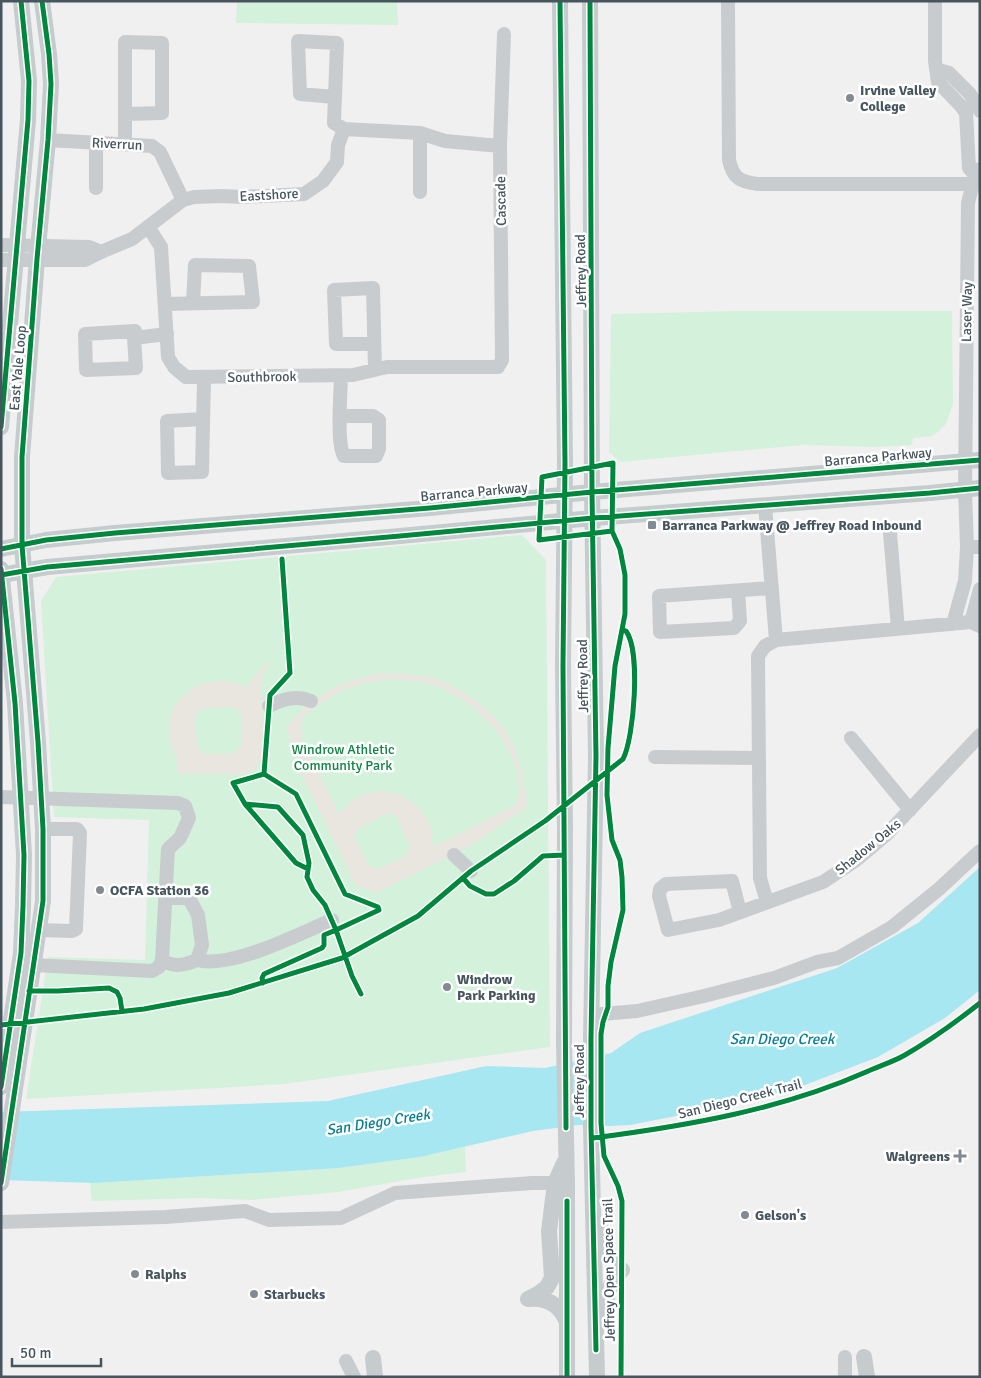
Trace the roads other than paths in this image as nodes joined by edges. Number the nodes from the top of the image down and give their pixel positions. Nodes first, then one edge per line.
1 (20, 1) edge
2 (42, 1) edge
3 (560, 1) edge
4 (590, 1) edge
5 (728, 1) edge
6 (935, 1) edge
7 (504, 34) dead end
8 (936, 69) junction
9 (335, 97) junction
10 (980, 111) edge
11 (125, 114) junction
12 (344, 129) junction
13 (420, 133) junction
14 (48, 140) junction
15 (96, 143) junction
16 (125, 144) junction
17 (500, 146) junction
18 (977, 178) edge
19 (96, 188) dead end
20 (420, 192) dead end
21 (183, 200) junction
22 (980, 201) edge
23 (149, 228) junction
24 (9, 252) edge
25 (37, 253) junction
26 (193, 303) junction
27 (165, 304) junction
28 (167, 334) junction
29 (134, 338) junction
30 (374, 344) junction
31 (498, 367) joint
32 (375, 370) junction
33 (341, 375) junction
34 (204, 378) junction
35 (340, 416) dead end
36 (203, 419) junction
37 (1, 427) edge
38 (973, 460) edge
39 (972, 489) edge
40 (592, 492) junction
41 (564, 495) junction
42 (765, 505) junction
43 (593, 518) junction
44 (564, 521) junction
45 (890, 533) dead end
46 (22, 545) junction
47 (973, 547) edge
48 (1, 549) edge
49 (1, 569) edge
50 (25, 571) junction
51 (1, 575) edge
52 (772, 588) junction
53 (738, 591) junction
54 (978, 594) edge
55 (953, 624) junction
56 (975, 624) edge
57 (898, 629) junction
58 (776, 640) junction
59 (311, 701) dead end
60 (269, 706) dead end
61 (980, 735) edge
62 (851, 738) dead end
63 (655, 757) dead end
64 (759, 758) junction
65 (1, 797) edge
66 (21, 797) junction
67 (40, 798) junction
68 (910, 810) junction
69 (43, 829) junction
70 (980, 851) edge
71 (454, 854) dead end
72 (471, 871) dead end
73 (165, 898) junction
74 (767, 902) junction
75 (740, 912) junction
76 (332, 920) dead end
77 (38, 930) junction
78 (162, 960) junction
79 (197, 960) junction
80 (33, 965) junction
81 (591, 1015) junction
82 (1, 1087) edge
83 (1, 1183) edge
84 (561, 1183) junction
85 (593, 1200) junction
86 (1, 1222) edge
87 (567, 1322) junction
88 (845, 1357) dead end
89 (864, 1357) dead end
90 (373, 1358) dead end
91 (346, 1361) dead end
92 (354, 1377) edge
93 (375, 1377) edge
94 (567, 1377) edge
95 (599, 1377) edge
96 (845, 1377) edge
97 (867, 1377) edge

1 - 24 main road, East Yale Loop
2 - 14 main road, East Yale Loop
3 - 41 main road, Jeffrey Road
4 - 40 main road, Jeffrey Road
5 - 18 street
6 - 8 street
7 - 17 street, Cascade
8 - 10 street
8 - 18 street
9 - 9 street
9 - 12 street
11 - 11 street
11 - 16 street
12 - 13 street
12 - 21 street, Eastshore
13 - 17 street
13 - 20 street
14 - 15 street, Riverrun
14 - 25 main road, East Yale Loop
15 - 16 street, Riverrun
15 - 19 street
16 - 21 street, Riverrun
17 - 31 street, Cascade
18 - 22 street
18 - 38 street, Laser Way
21 - 23 street
23 - 25 street
23 - 27 street, Southbrook
24 - 25 street
24 - 37 main road, East Yale Loop
25 - 46 main road, East Yale Loop
26 - 26 street
26 - 27 street
27 - 28 street, Southbrook
28 - 29 street
28 - 34 street, Southbrook
29 - 29 street
30 - 30 street
30 - 32 street
31 - 32 street, Southbrook
32 - 33 street, Southbrook
33 - 34 street, Southbrook
33 - 35 street
34 - 36 street
36 - 36 street
38 - 39 street
38 - 40 main road, Barranca Parkway
39 - 42 main road
39 - 47 street
40 - 41 main road, Barranca Parkway
40 - 43 main road, Jeffrey Road
41 - 44 main road, Jeffrey Road
41 - 46 main road, Barranca Parkway
42 - 43 main road
42 - 52 street
43 - 44 main road
43 - 81 main road, Jeffrey Road
44 - 50 main road
44 - 84 main road, Jeffrey Road
45 - 57 street
46 - 48 main road, Barranca Parkway
46 - 50 main road, East Yale Loop
47 - 55 street
49 - 51 main road
50 - 51 main road
50 - 67 main road, East Yale Loop
51 - 66 main road
52 - 53 street
52 - 58 street
53 - 53 street
54 - 56 street
55 - 56 street
55 - 57 street
57 - 58 street
58 - 64 street
59 - 60 street
61 - 68 street, Shadow Oaks
62 - 68 street, Shadow Oaks
63 - 64 street
64 - 74 street
65 - 66 street
66 - 67 street
66 - 82 main road
67 - 69 main road, East Yale Loop
67 - 73 street
68 - 74 street, Shadow Oaks
69 - 77 main road, East Yale Loop
69 - 77 street
70 - 81 street
71 - 72 street
73 - 78 street
73 - 79 street
74 - 75 street, Shadow Oaks
75 - 75 street, Shadow Oaks
76 - 79 street
77 - 80 main road, East Yale Loop
78 - 79 street
78 - 80 street
80 - 83 main road, East Yale Loop
81 - 85 main road, Jeffrey Road
84 - 86 street
84 - 87 main road, Jeffrey Road
84 - 87 main road
85 - 95 main road, Jeffrey Road
85 - 95 main road
87 - 94 main road, Jeffrey Road
88 - 96 street
89 - 97 main road
90 - 93 main road
91 - 92 street

